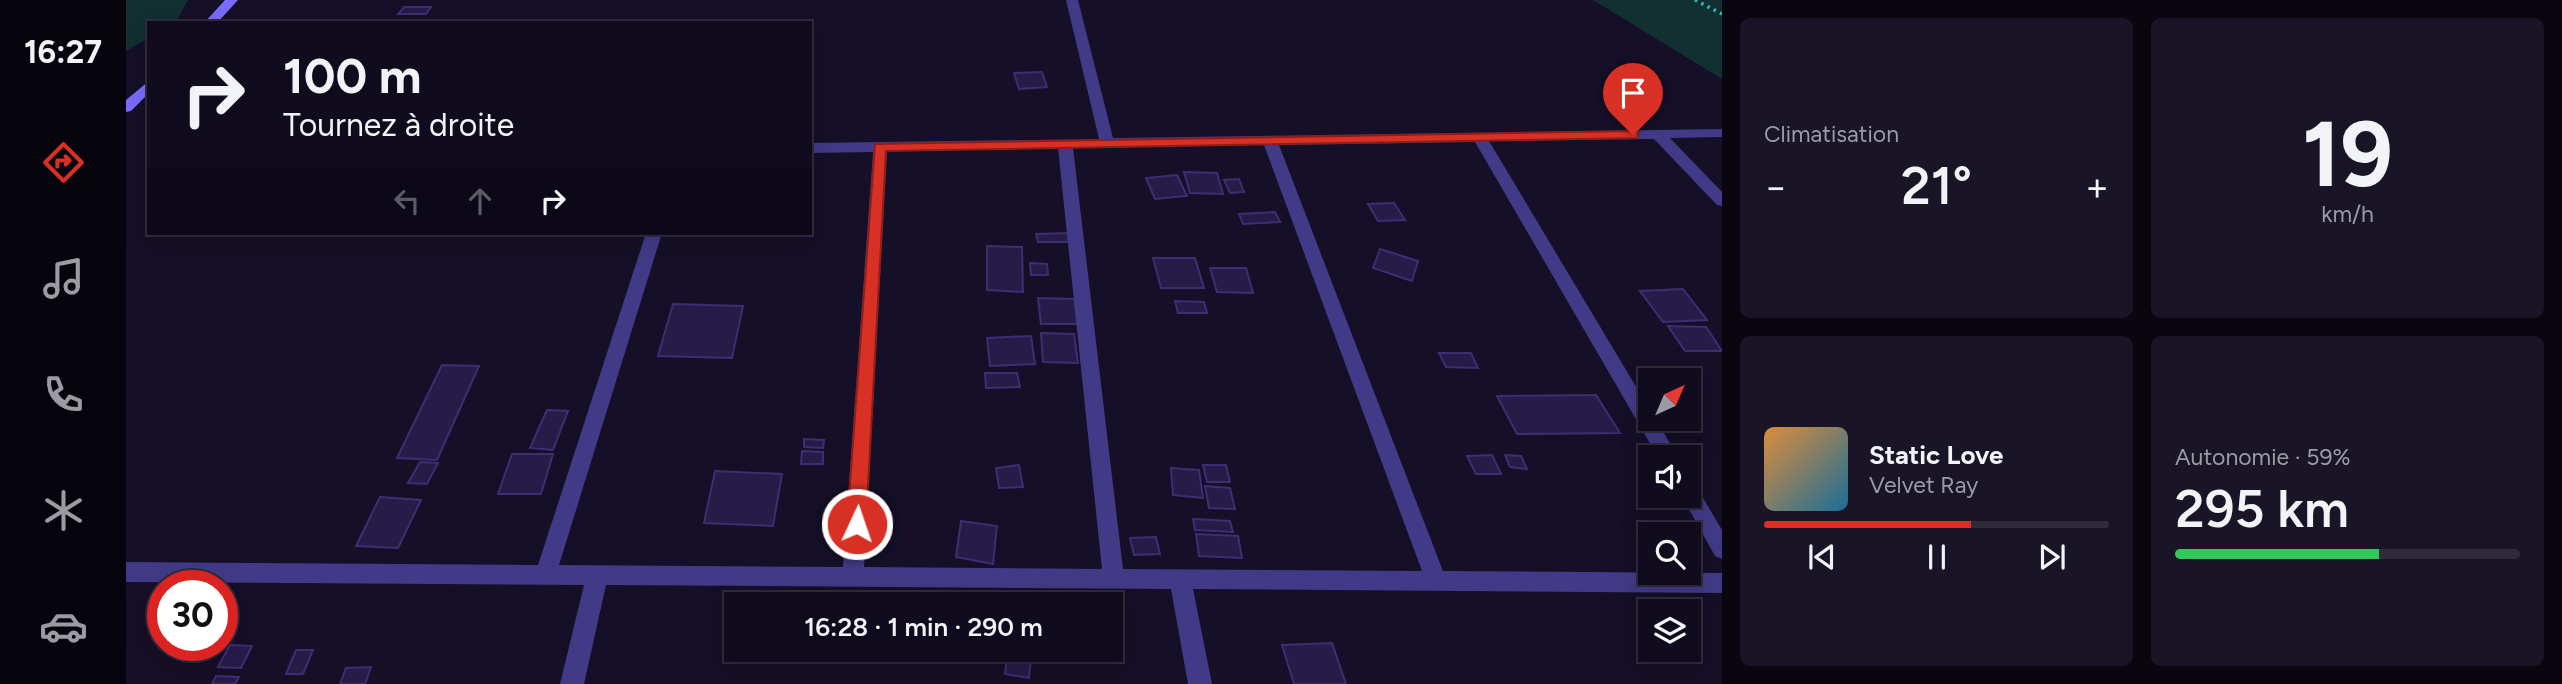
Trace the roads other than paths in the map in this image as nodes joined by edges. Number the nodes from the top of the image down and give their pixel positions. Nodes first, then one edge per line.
1 (232, 0) edge
2 (1072, 0) edge
3 (212, 21) edge
4 (147, 87) edge
5 (126, 108) edge
6 (1722, 133) edge
7 (1659, 135) junction
8 (1480, 138) junction
9 (1270, 141) junction
10 (1065, 144) junction
11 (1107, 144) junction
12 (880, 147) junction
13 (812, 148) edge
14 (1722, 201) edge
15 (653, 235) edge
16 (1661, 445) edge
17 (1698, 508) edge
18 (1722, 549) edge
19 (126, 572) edge
20 (545, 575) junction
21 (597, 576) junction
22 (853, 577) junction
23 (1114, 579) junction
24 (1180, 580) junction
25 (1437, 582) junction
26 (1722, 583) edge
27 (572, 684) edge
28 (1200, 684) edge

1 - 3 main road
2 - 11 street
4 - 5 main road
6 - 7 street
7 - 8 street
7 - 14 street
8 - 9 street
8 - 16 street
9 - 11 street
9 - 25 street
10 - 11 street
10 - 12 street
10 - 23 street
12 - 13 street
12 - 22 street
15 - 20 street
17 - 18 street
19 - 20 street
20 - 21 street
21 - 22 street
21 - 27 street
22 - 23 street
23 - 24 street
24 - 25 street
24 - 28 street
25 - 26 street

